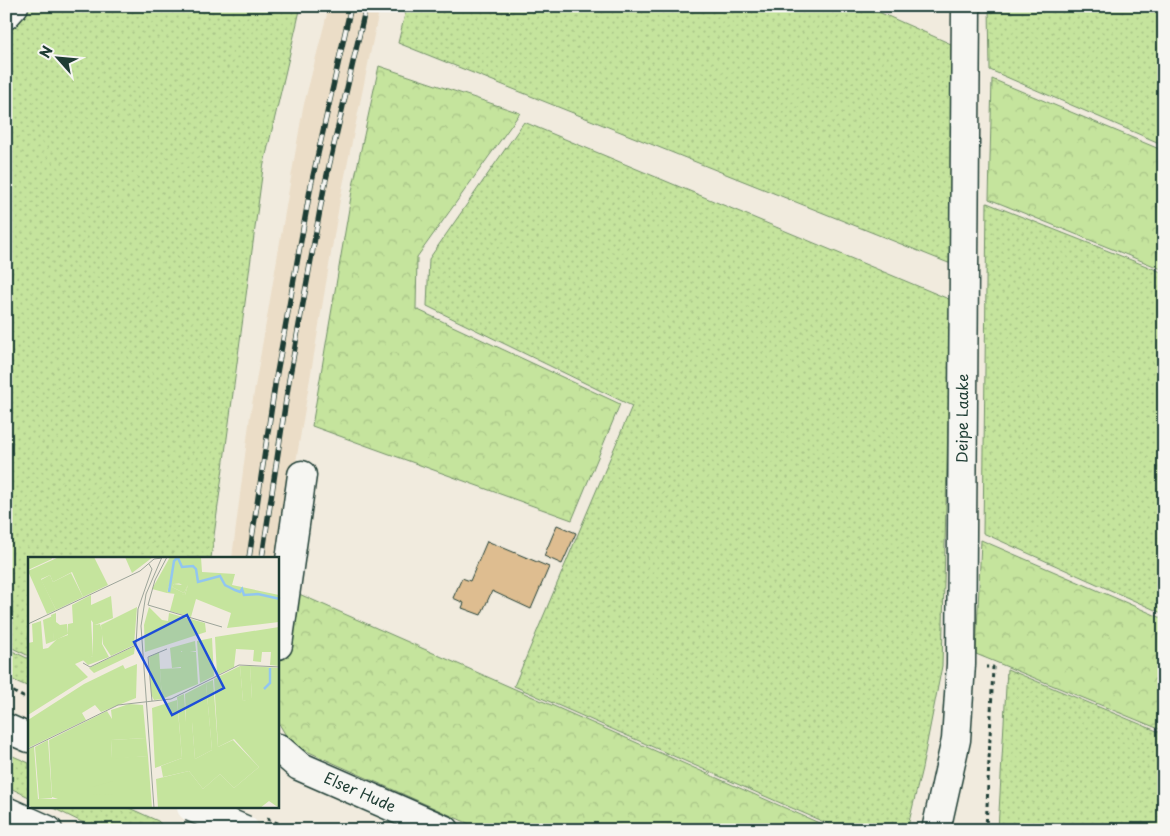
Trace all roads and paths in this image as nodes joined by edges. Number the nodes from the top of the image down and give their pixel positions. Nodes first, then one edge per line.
1 (14, 6) edge
2 (966, 6) edge
3 (6, 15) edge
4 (302, 475) dead end
5 (279, 638) edge
6 (961, 664) junction
7 (6, 688) edge
8 (28, 699) edge
9 (6, 728) edge
10 (28, 738) edge
11 (279, 749) edge
12 (193, 808) edge
13 (6, 811) edge
14 (288, 828) dead end
15 (48, 830) edge
16 (245, 830) edge
17 (296, 830) edge
18 (446, 830) edge
19 (936, 830) edge
20 (986, 830) edge

1 - 3 street
2 - 6 street, Deipe Laake
4 - 5 street
6 - 19 street, Deipe Laake
6 - 20 path
7 - 8 path
9 - 10 street
11 - 18 street, Elser Hude
12 - 16 street, bridge
13 - 15 street
14 - 17 path

